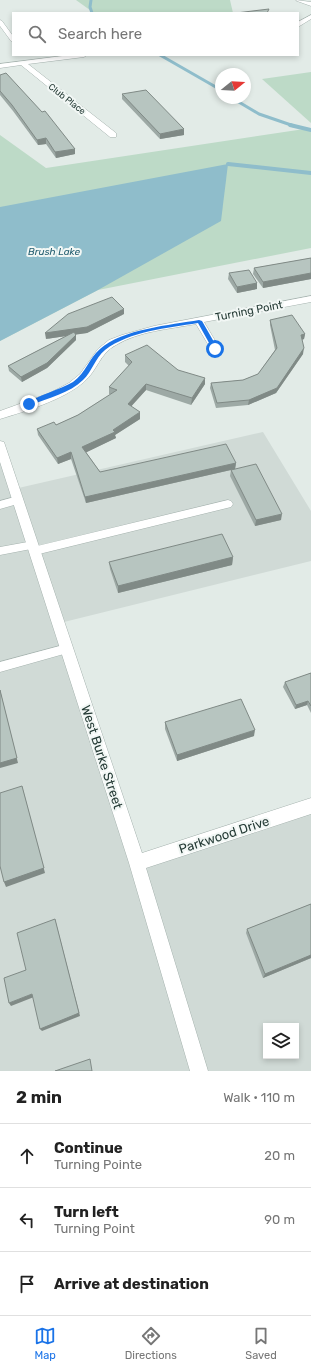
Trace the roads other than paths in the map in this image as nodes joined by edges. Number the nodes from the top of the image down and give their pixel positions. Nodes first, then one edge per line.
1 (299, 0) edge
2 (311, 4) edge
3 (311, 17) edge
4 (0, 22) edge
5 (299, 24) edge
6 (12, 39) edge
7 (19, 56) edge
8 (76, 56) edge
9 (22, 63) junction
10 (0, 66) edge
11 (113, 135) dead end
12 (311, 299) edge
13 (199, 321) junction
14 (215, 349) dead end
15 (0, 415) edge
16 (0, 445) edge
17 (18, 500) junction
18 (228, 504) dead end
19 (0, 505) edge
20 (34, 548) junction
21 (0, 551) edge
22 (67, 649) junction
23 (0, 667) edge
24 (311, 806) edge
25 (137, 864) junction
26 (199, 1071) edge

1 - 2 street
3 - 5 street
4 - 6 street
7 - 9 street
8 - 9 street
9 - 10 street
9 - 11 street, Club Place
12 - 13 street, Turning Point
13 - 14 street
13 - 15 street, Turning Point
16 - 17 street, West Burke Street
17 - 19 lane
17 - 20 street, West Burke Street
18 - 20 lane
20 - 21 lane
20 - 22 street, West Burke Street
22 - 23 lane
22 - 25 street, West Burke Street
24 - 25 street, Parkwood Drive
25 - 26 street, West Burke Street

